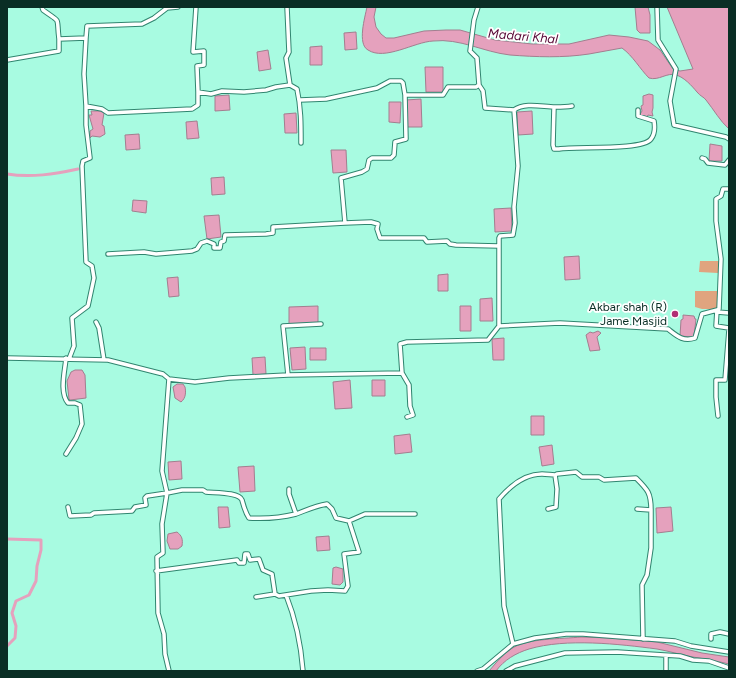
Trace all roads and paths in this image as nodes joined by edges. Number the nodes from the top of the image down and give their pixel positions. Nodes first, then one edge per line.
1 (42, 7) edge
2 (178, 7) edge
3 (196, 7) edge
4 (287, 7) edge
5 (478, 7) edge
6 (657, 7) edge
7 (86, 38) junction
8 (59, 39) junction
9 (7, 60) edge
10 (290, 84) junction
11 (479, 86) junction
12 (198, 92) junction
13 (405, 95) junction
14 (300, 100) junction
15 (86, 106) junction
16 (572, 106) dead end
17 (554, 107) junction
18 (514, 110) junction
19 (638, 110) dead end
20 (729, 139) edge
21 (301, 143) dead end
22 (702, 158) dead end
23 (729, 160) edge
24 (729, 189) edge
25 (345, 223) junction
26 (499, 246) junction
27 (108, 254) dead end
28 (717, 311) junction
29 (729, 312) edge
30 (96, 322) dead end
31 (321, 324) dead end
32 (499, 326) junction
33 (729, 329) edge
34 (7, 358) edge
35 (68, 359) junction
36 (104, 360) junction
37 (402, 373) junction
38 (288, 375) junction
39 (169, 379) junction
40 (727, 380) edge
41 (718, 416) dead end
42 (407, 417) dead end
43 (66, 454) dead end
44 (555, 475) junction
45 (290, 489) dead end
46 (167, 493) junction
47 (68, 507) dead end
48 (548, 509) dead end
49 (637, 510) dead end
50 (651, 510) junction
51 (296, 514) junction
52 (415, 514) dead end
53 (349, 520) junction
54 (156, 571) junction
55 (275, 594) junction
56 (286, 595) junction
57 (256, 597) dead end
58 (729, 634) edge
59 (643, 639) junction
60 (711, 639) dead end
61 (513, 644) junction
62 (729, 652) edge
63 (666, 656) junction
64 (729, 668) edge
65 (169, 671) edge
66 (303, 671) edge
67 (477, 671) edge
68 (506, 671) edge
69 (666, 671) edge

1 - 8 street
2 - 7 street
3 - 12 street
4 - 10 street
5 - 11 street
6 - 20 street
7 - 8 street
7 - 15 street
8 - 9 street
10 - 12 street
10 - 14 street
11 - 13 street
11 - 18 street
12 - 15 street
13 - 14 street
13 - 25 street
14 - 21 street
15 - 35 street
16 - 17 street
17 - 18 street
17 - 19 street
18 - 26 street
22 - 23 street
24 - 28 street
25 - 26 street
25 - 27 street
26 - 32 street
28 - 29 street
28 - 32 street
28 - 33 street
30 - 36 street
31 - 38 street
32 - 37 street
33 - 40 street
34 - 35 street
35 - 36 street
35 - 43 street
36 - 39 street
37 - 38 street
37 - 42 street
38 - 39 street
39 - 46 street
40 - 41 street
44 - 48 street
44 - 50 street
44 - 61 street
45 - 51 street
46 - 47 street
46 - 51 street
46 - 54 street
49 - 50 street
50 - 59 street
51 - 53 street
52 - 53 street
53 - 56 street
54 - 55 street
54 - 65 street
55 - 56 street
55 - 57 street
56 - 66 street
58 - 60 street
59 - 61 street
59 - 62 street
61 - 67 street
63 - 64 street
63 - 68 street
63 - 69 street

